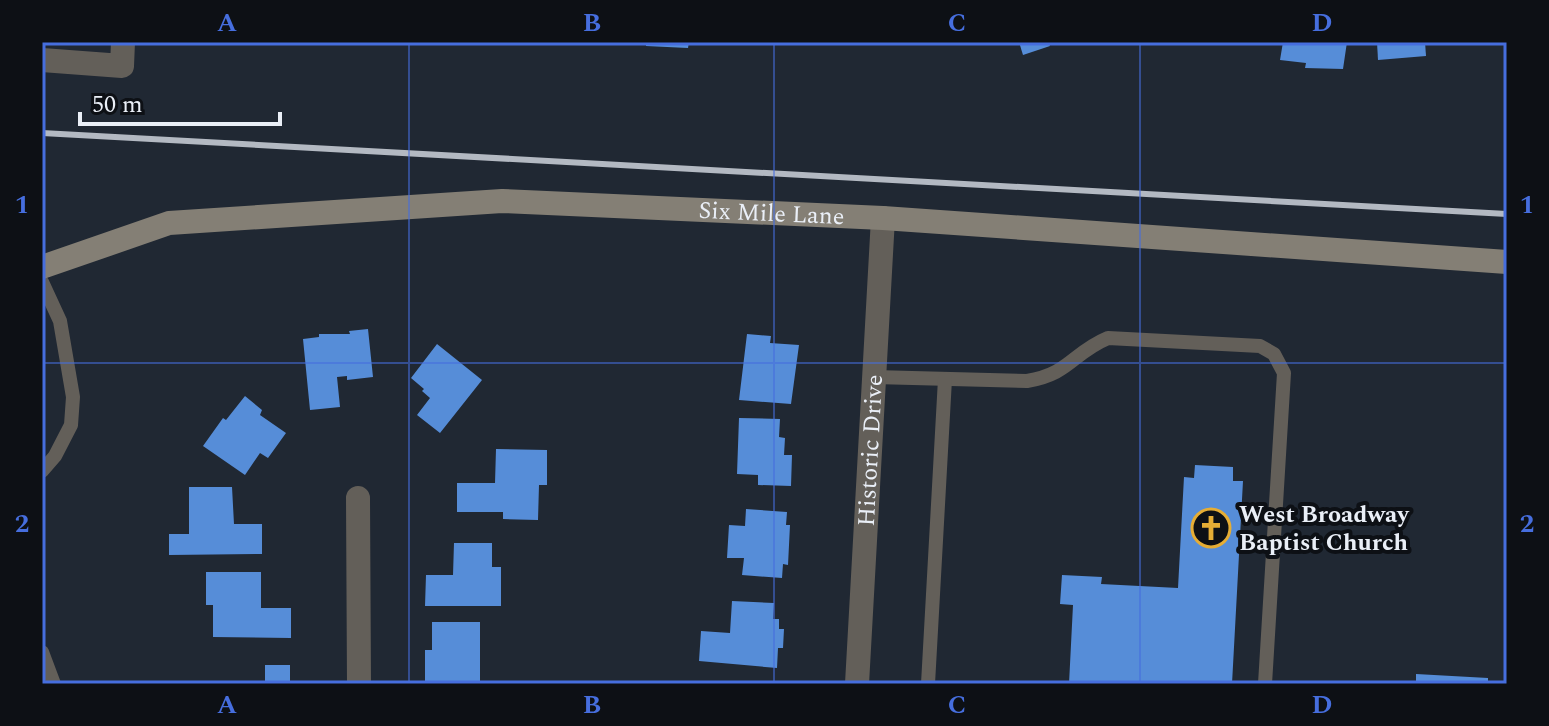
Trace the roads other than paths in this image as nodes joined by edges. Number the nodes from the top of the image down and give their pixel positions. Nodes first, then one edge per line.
1 (123, 42) edge
2 (42, 60) edge
3 (883, 218) junction
4 (1507, 262) edge
5 (42, 267) edge
6 (42, 282) edge
7 (874, 377) junction
8 (945, 379) junction
9 (42, 471) edge
10 (358, 498) dead end
11 (42, 652) edge
12 (54, 684) edge
13 (359, 684) edge
14 (857, 684) edge
15 (928, 684) edge
16 (1265, 684) edge

1 - 2 street
3 - 4 street, Six Mile Lane
3 - 5 street, Six Mile Lane
3 - 7 street, Historic Drive
6 - 9 lane
7 - 8 lane
7 - 14 street, Historic Drive
8 - 15 lane
8 - 16 lane
10 - 13 street
11 - 12 lane

